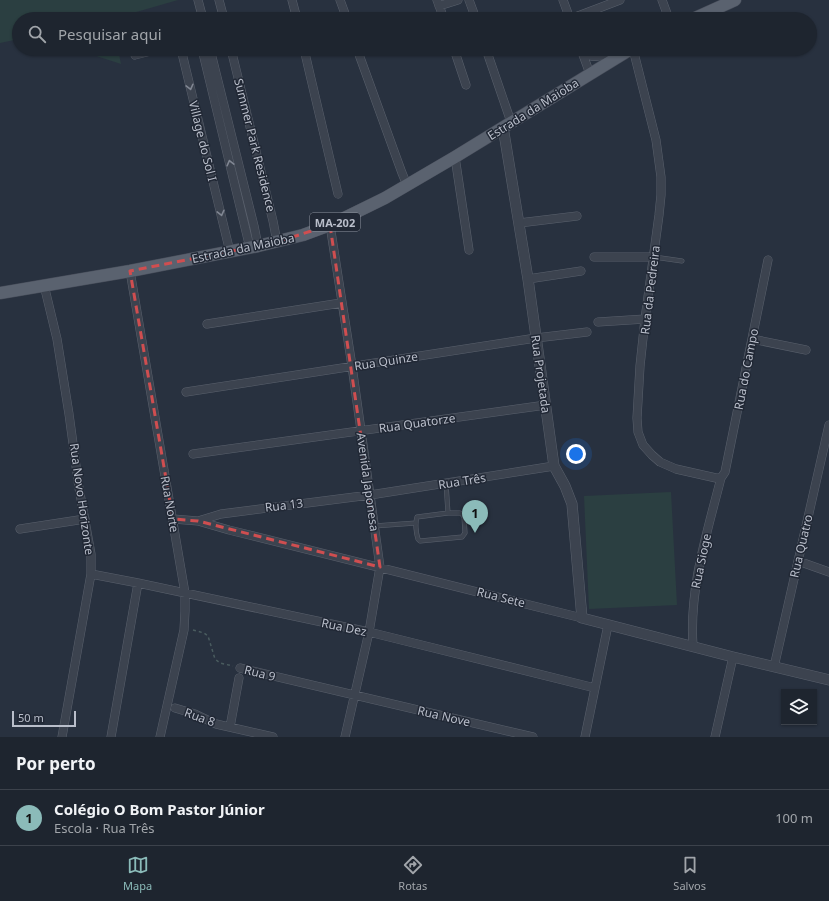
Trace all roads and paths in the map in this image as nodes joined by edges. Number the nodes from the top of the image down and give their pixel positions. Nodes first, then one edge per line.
1 (198, 0) edge
2 (219, 0) edge
3 (292, 0) edge
4 (340, 0) edge
5 (458, 0) edge
6 (469, 0) edge
7 (563, 0) edge
8 (620, 0) edge
9 (662, 0) edge
10 (735, 0) edge
11 (438, 3) edge
12 (201, 12) edge
13 (222, 12) edge
14 (295, 12) edge
15 (344, 12) edge
16 (473, 12) edge
17 (567, 12) edge
18 (588, 12) edge
19 (666, 12) edge
20 (708, 12) edge
21 (183, 56) edge
22 (204, 56) edge
23 (212, 56) edge
24 (233, 56) edge
25 (306, 56) edge
26 (360, 56) edge
27 (456, 56) edge
28 (488, 56) edge
29 (583, 56) edge
30 (588, 56) edge
31 (601, 56) edge
32 (616, 56) edge
33 (627, 56) edge
34 (590, 74) junction
35 (466, 85) dead end
36 (507, 125) junction
37 (455, 157) junction
38 (407, 185) junction
39 (338, 194) dead end
40 (577, 216) dead end
41 (519, 222) junction
42 (330, 225) junction
43 (278, 242) junction
44 (254, 247) junction
45 (468, 250) dead end
46 (230, 252) junction
47 (654, 257) junction
48 (594, 258) dead end
49 (768, 260) dead end
50 (682, 261) dead end
51 (130, 271) junction
52 (581, 271) dead end
53 (528, 279) junction
54 (44, 285) junction
55 (0, 293) edge
56 (341, 303) junction
57 (645, 319) junction
58 (598, 322) dead end
59 (207, 324) dead end
60 (587, 332) dead end
61 (536, 338) junction
62 (752, 339) junction
63 (806, 350) dead end
64 (352, 366) junction
65 (186, 392) dead end
66 (546, 405) junction
67 (829, 425) edge
68 (360, 431) junction
69 (193, 454) dead end
70 (554, 466) junction
71 (721, 478) junction
72 (446, 483) junction
73 (370, 495) junction
74 (448, 513) junction
75 (85, 519) junction
76 (172, 519) junction
77 (198, 521) junction
78 (416, 523) junction
79 (374, 526) junction
80 (20, 529) dead end
81 (798, 561) junction
82 (380, 567) junction
83 (829, 572) edge
84 (91, 574) junction
85 (138, 583) junction
86 (185, 593) junction
87 (582, 618) junction
88 (608, 625) junction
89 (184, 630) junction
90 (368, 632) junction
91 (694, 646) junction
92 (733, 657) junction
93 (774, 667) junction
94 (240, 668) joint
95 (239, 678) dead end
96 (829, 680) edge
97 (595, 688) junction
98 (355, 695) junction
99 (175, 708) dead end
100 (230, 727) junction
101 (62, 737) edge
102 (111, 737) edge
103 (160, 737) edge
104 (273, 737) edge
105 (345, 737) edge
106 (533, 737) edge
107 (585, 737) edge
108 (715, 737) edge

1 - 12 street
2 - 13 street
3 - 14 street
4 - 15 street
5 - 11 street
6 - 16 street
7 - 17 street
8 - 18 street
9 - 19 street
10 - 20 main road
21 -> 46 street, Village do Sol I
44 -> 22 street, Village do Sol I
23 - 44 street
24 - 43 street, Summer Park Residence
25 - 39 street
26 - 38 street
27 - 35 street
28 - 36 street
29 - 34 street
30 - 31 street
32 - 34 main road, Estrada da Maioba / MA-202
33 - 47 street, Rua da Pedreira
34 - 36 main road, Estrada da Maioba / MA-202
36 - 37 main road, Estrada da Maioba / MA-202
36 - 41 street, Rua Projetada
37 - 38 main road, Estrada da Maioba / MA-202
37 - 45 street
38 - 42 main road, Estrada da Maioba / MA-202
40 - 41 street
41 - 53 street, Rua Projetada
42 - 43 main road, Estrada da Maioba / MA-202
42 - 56 street, Avenida Japonesa
43 - 44 main road, Estrada da Maioba / MA-202
44 - 46 main road, Estrada da Maioba / MA-202
46 - 51 main road, Estrada da Maioba / MA-202
47 - 48 street
47 - 50 lane
47 - 57 street, Rua da Pedreira
49 - 62 street, Rua do Campo
51 - 54 main road, Estrada da Maioba / MA-202
51 - 76 street, Rua Norte
52 - 53 street
53 - 61 street, Rua Projetada
54 - 55 main road, Estrada da Maioba / MA-202
54 - 75 street, Rua Novo Horizonte
56 - 59 street
56 - 64 street, Avenida Japonesa
57 - 58 street
57 - 71 street, Rua da Pedreira
60 - 61 street, Rua Quinze
61 - 64 street, Rua Quinze
61 - 66 street, Rua Projetada
62 - 63 street
62 - 71 street, Rua do Campo
64 - 65 street, Rua Quinze
64 - 68 street, Avenida Japonesa
66 - 68 street, Rua Quatorze
66 - 70 street, Rua Projetada
67 - 81 street, Rua Quatro
68 - 69 street, Rua Quatorze
68 - 73 street, Avenida Japonesa
70 - 72 street, Rua Três
70 - 87 street, Rua Projetada
71 - 91 street, Rua Sioge
72 - 73 street, Rua Três
72 - 74 lane
73 - 77 street, Rua 13
73 - 79 street, Avenida Japonesa
74 - 78 lane
74 - 78 lane
75 - 80 street
75 - 84 street, Rua Novo Horizonte
76 - 77 street, Rua Sete
76 - 86 street, Rua Norte
77 - 82 street, Rua Sete
78 - 79 lane
79 - 82 street, Avenida Japonesa
81 - 83 street
81 - 93 street, Rua Quatro
82 - 87 street, Rua Sete
82 - 90 street, Avenida Japonesa
84 - 85 street, Rua Dez
84 - 101 street, Rua Novo Horizonte
85 - 86 street, Rua Dez
85 - 102 street
86 - 89 street, Rua Norte
86 - 90 street, Rua Dez
87 - 88 street, Rua Sete
88 - 91 street, Rua Sete
88 - 97 street
89 - 94 path, Rua 9
89 - 103 street, Rua Norte
90 - 97 street, Rua Dez
90 - 98 street, Avenida Japonesa
91 - 92 street, Rua Sete
92 - 93 street, Rua Sete
92 - 108 street
93 - 96 street, Rua Sete
94 - 98 street, Rua 9
95 - 100 street
97 - 107 street
98 - 105 street, Avenida Japonesa
98 - 106 street, Rua Nove
99 - 100 street, Rua 8
100 - 104 street, Rua 8

